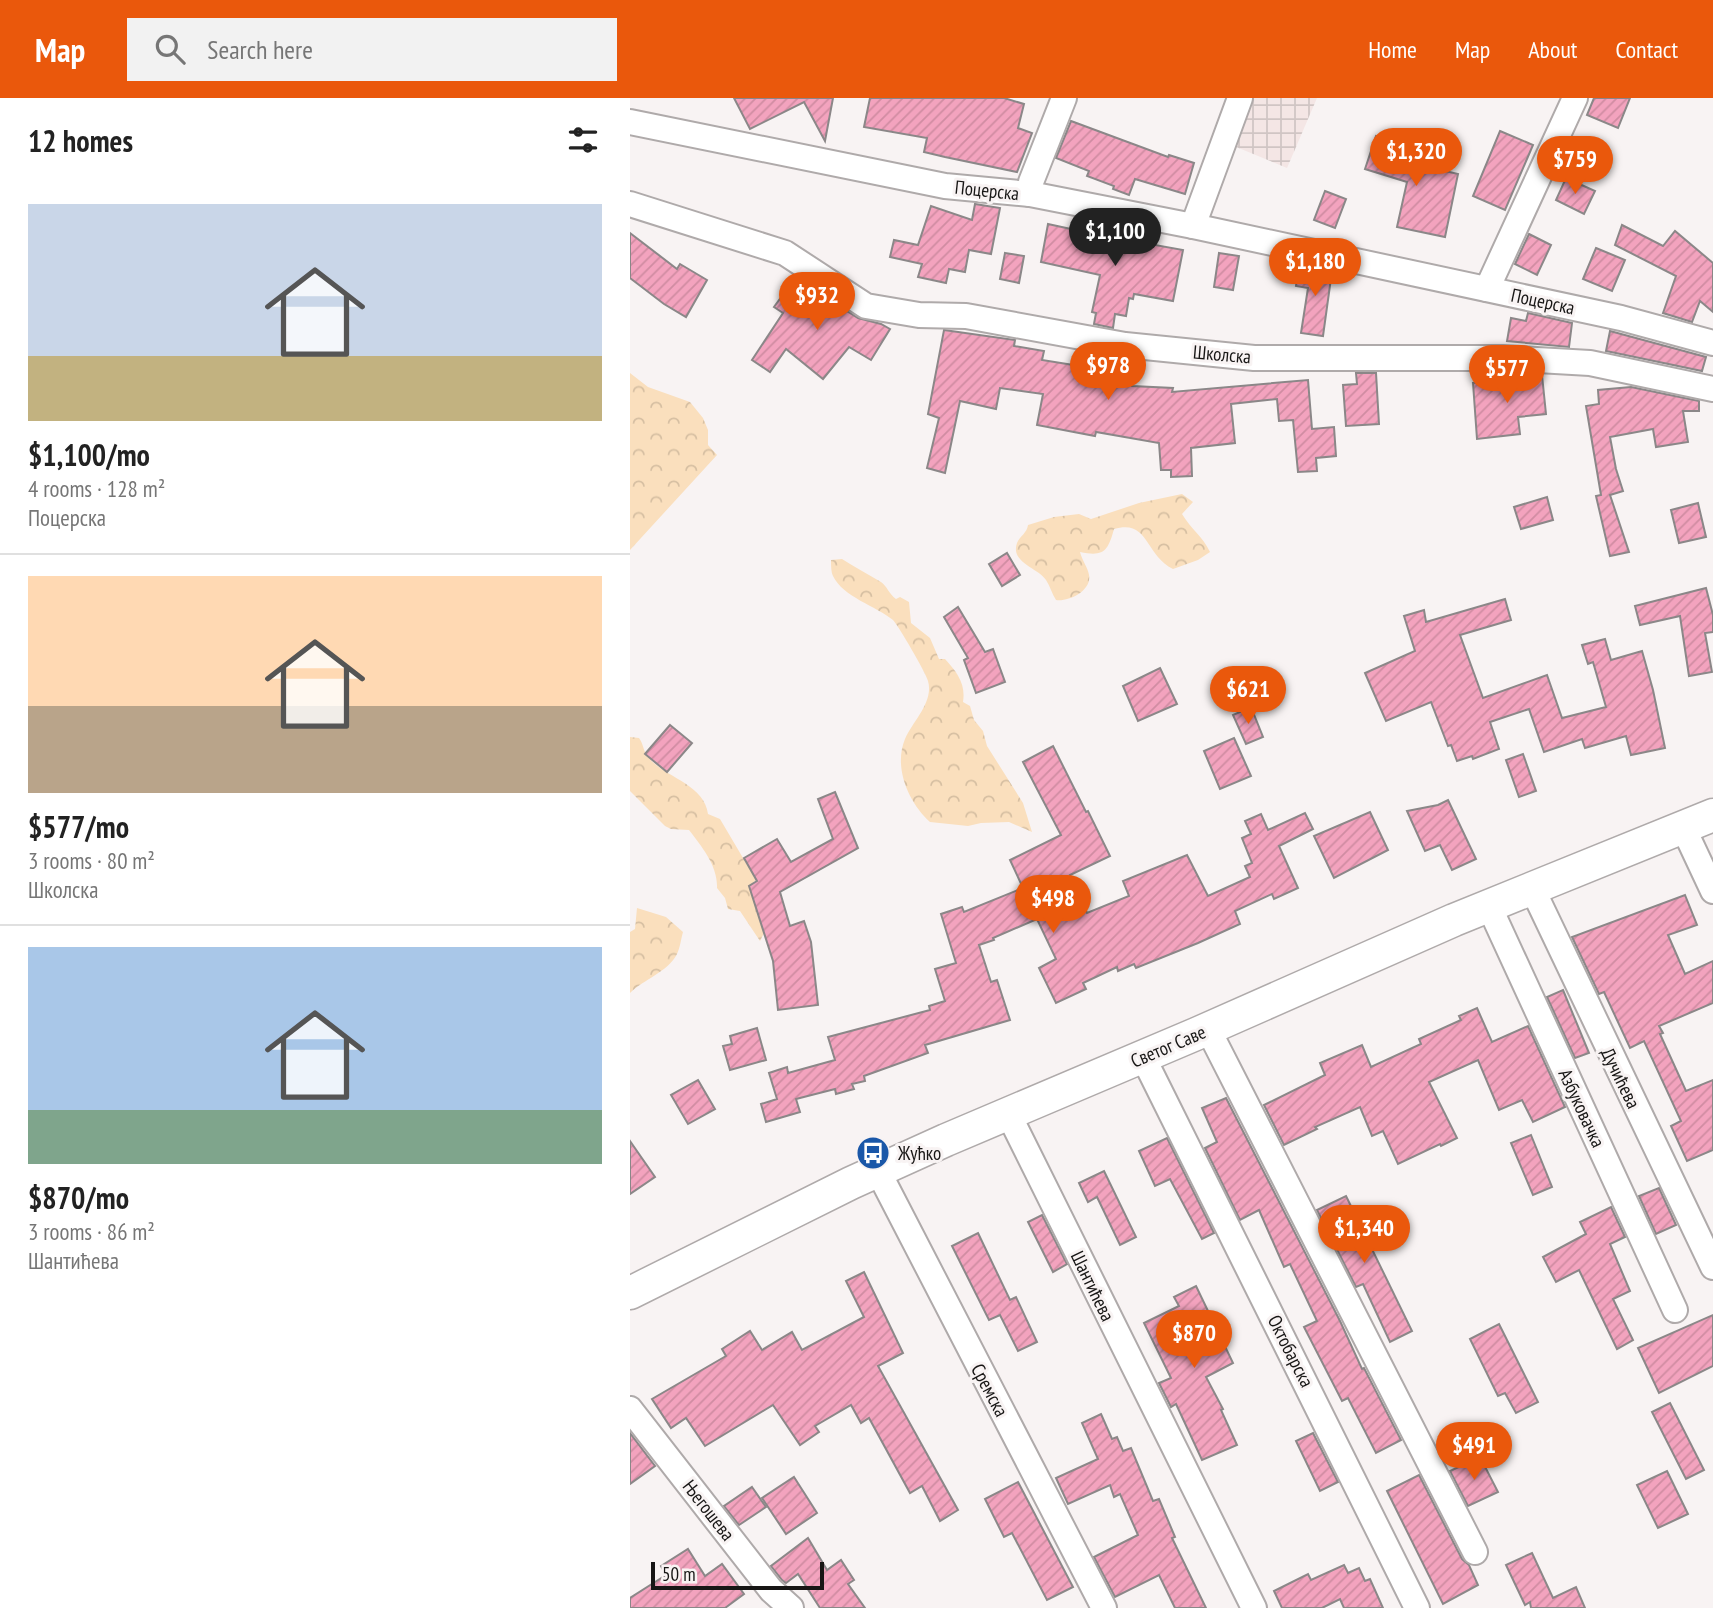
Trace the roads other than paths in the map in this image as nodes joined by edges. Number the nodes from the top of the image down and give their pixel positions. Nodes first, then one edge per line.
1 (1064, 98) edge
2 (1240, 98) edge
3 (1575, 98) edge
4 (630, 122) edge
5 (1030, 194) junction
6 (630, 204) edge
7 (1193, 226) junction
8 (1487, 289) junction
9 (1713, 343) edge
10 (1713, 389) edge
11 (1713, 815) edge
12 (1683, 827) junction
13 (1532, 888) junction
14 (1713, 891) edge
15 (1489, 906) junction
16 (1208, 1029) junction
17 (1143, 1057) junction
18 (1008, 1113) junction
19 (877, 1171) junction
20 (1713, 1267) edge
21 (630, 1293) edge
22 (1675, 1310) dead end
23 (630, 1409) edge
24 (1475, 1552) dead end
25 (791, 1608) edge
26 (1104, 1608) edge
27 (1254, 1608) edge
28 (1417, 1608) edge

1 - 5 street
2 - 7 street
3 - 8 street
4 - 5 street, Поцерска
5 - 7 street, Поцерска
6 - 10 street, Школска
7 - 8 street, Поцерска
8 - 9 street, Поцерска
11 - 12 street, Светог Саве
12 - 13 street, Светог Саве
12 - 14 street
13 - 15 street, Светог Саве
13 - 20 street, Дучићева
15 - 16 street, Светог Саве
15 - 22 street, Азбуковачка
16 - 17 street, Светог Саве
16 - 24 street
17 - 18 street, Светог Саве
17 - 28 street, Октобарска
18 - 19 street, Светог Саве
18 - 27 street, Шантићева
19 - 21 street, Светог Саве
19 - 26 street, Сремска
23 - 25 street, Његошева

